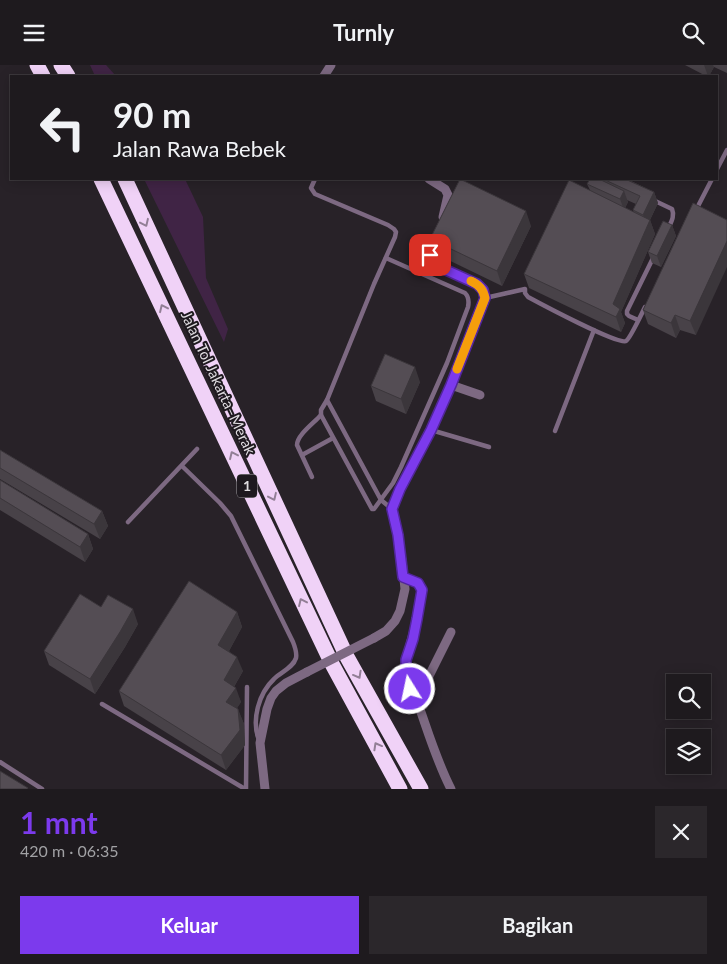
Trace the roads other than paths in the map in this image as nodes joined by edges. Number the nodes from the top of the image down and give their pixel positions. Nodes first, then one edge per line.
1 (727, 150) edge
2 (718, 167) edge
3 (101, 180) edge
4 (124, 180) edge
5 (315, 180) edge
6 (430, 180) edge
7 (711, 180) edge
8 (647, 197) edge
9 (694, 214) edge
10 (665, 235) edge
11 (656, 252) edge
12 (386, 258) junction
13 (529, 281) edge
14 (525, 289) junction
15 (485, 298) junction
16 (647, 303) edge
17 (638, 321) junction
18 (594, 330) junction
19 (451, 385) junction
20 (480, 395) dead end
21 (327, 400) junction
22 (321, 415) junction
23 (431, 430) junction
24 (556, 431) dead end
25 (334, 438) junction
26 (489, 447) dead end
27 (197, 449) dead end
28 (302, 455) junction
29 (182, 466) junction
30 (312, 477) dead end
31 (381, 500) junction
32 (392, 509) junction
33 (128, 522) dead end
34 (403, 577) junction
35 (451, 632) dead end
36 (247, 687) dead end
37 (416, 698) junction
38 (102, 704) dead end
39 (260, 743) junction
40 (0, 761) edge
41 (42, 789) edge
42 (246, 789) edge
43 (265, 789) edge
44 (400, 789) edge
45 (421, 789) edge
46 (451, 789) edge

1 - 2 lane
44 -> 3 highway, Jalan Tol Jakarta–Merak / 1
4 -> 45 highway, Jalan Tol Jakarta–Merak / 1
5 - 12 lane
6 - 15 street
7 - 9 lane
8 - 10 lane
11 - 17 lane
12 - 21 lane
12 - 31 lane
13 - 14 lane
14 - 15 lane
14 - 18 lane
15 - 19 street
16 - 17 lane
17 - 18 lane
18 - 24 lane
19 - 20 street
19 - 23 street
21 - 22 lane
21 - 31 lane
22 - 25 lane
22 - 28 lane
23 - 26 lane
23 - 32 street
25 - 28 lane
25 - 31 lane
27 - 29 lane
28 - 30 lane
29 - 33 lane
29 - 39 lane
31 - 32 lane
32 - 34 street
34 - 37 street
34 - 39 street, bridge
35 - 37 street
36 - 42 lane
37 - 46 street
38 - 42 lane
39 - 43 street
40 - 41 lane

